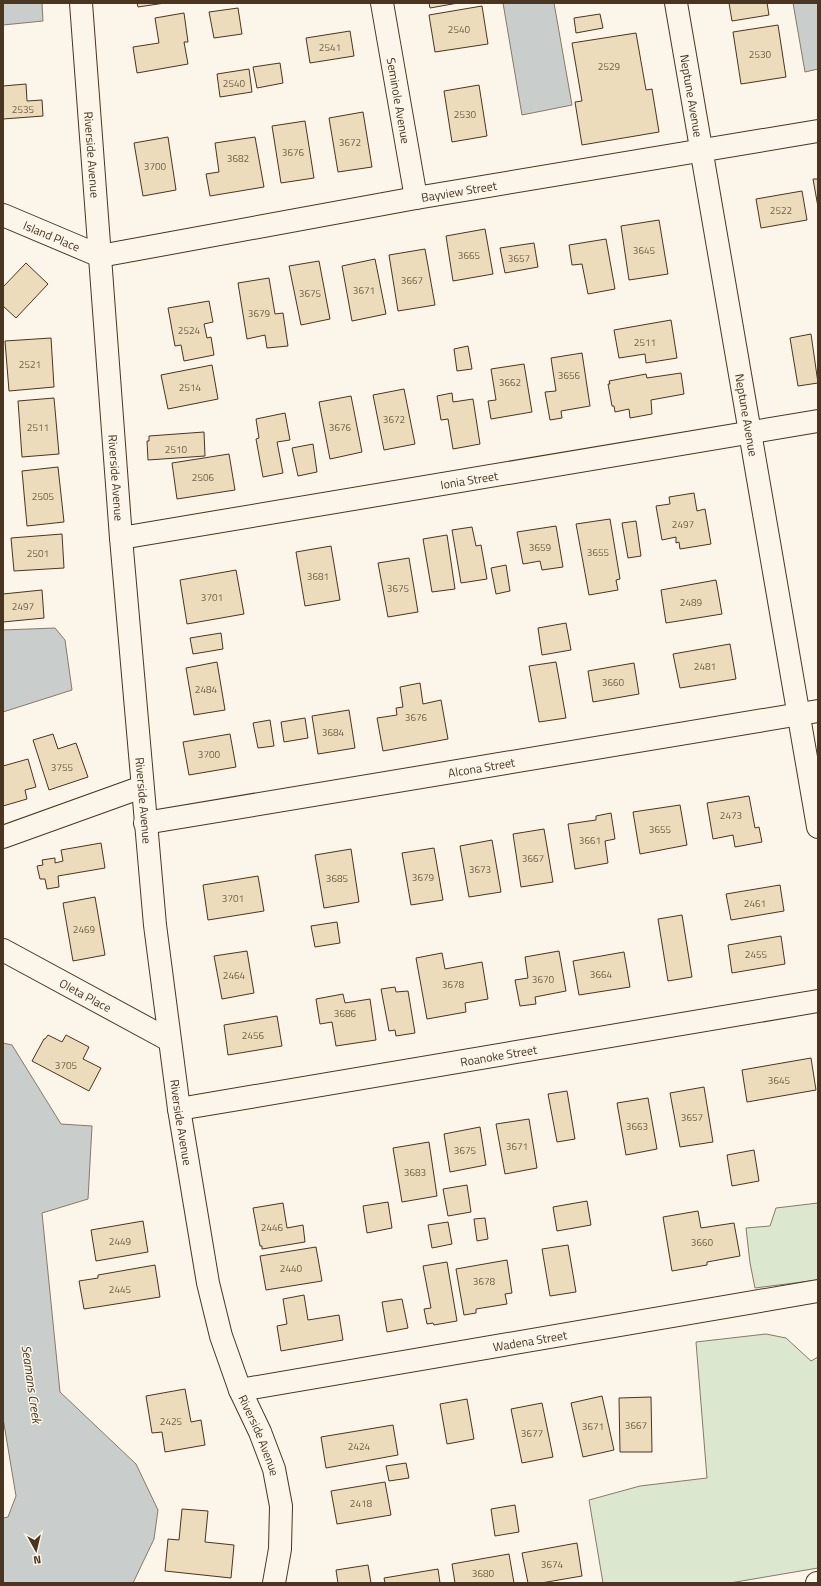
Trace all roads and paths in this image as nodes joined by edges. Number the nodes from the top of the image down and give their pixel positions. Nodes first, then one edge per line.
1 (81, 3) edge
2 (382, 3) edge
3 (676, 3) edge
4 (818, 131) edge
5 (702, 151) junction
6 (416, 198) junction
7 (3, 215) edge
8 (100, 256) junction
9 (818, 421) edge
10 (751, 432) junction
11 (121, 538) junction
12 (808, 712) edge
13 (142, 787) junction
14 (145, 823) junction
15 (818, 827) edge
16 (3, 837) edge
17 (3, 950) edge
18 (818, 1001) edge
19 (169, 1040) junction
20 (179, 1109) junction
21 (818, 1291) edge
22 (240, 1390) junction
23 (274, 1583) edge

1 - 8 street, Riverside Avenue
2 - 6 street, Seminole Avenue
3 - 5 street, Neptune Avenue
4 - 5 street, Bayview Street
5 - 6 street, Bayview Street
5 - 10 street, Neptune Avenue
6 - 8 street, Bayview Street
7 - 8 street, Island Place
8 - 11 street, Riverside Avenue
9 - 10 street, Ionia Street
10 - 11 street, Ionia Street
10 - 12 street, Neptune Avenue
11 - 13 street, Riverside Avenue
12 - 14 street, Alcona Street
12 - 15 street, Neptune Avenue
13 - 14 street, Riverside Avenue
13 - 16 street
14 - 19 street, Riverside Avenue
17 - 19 street, Oleta Place
18 - 20 street, Roanoke Street
19 - 20 street, Riverside Avenue
20 - 22 street, Riverside Avenue
21 - 22 street, Wadena Street
22 - 23 street, Riverside Avenue

